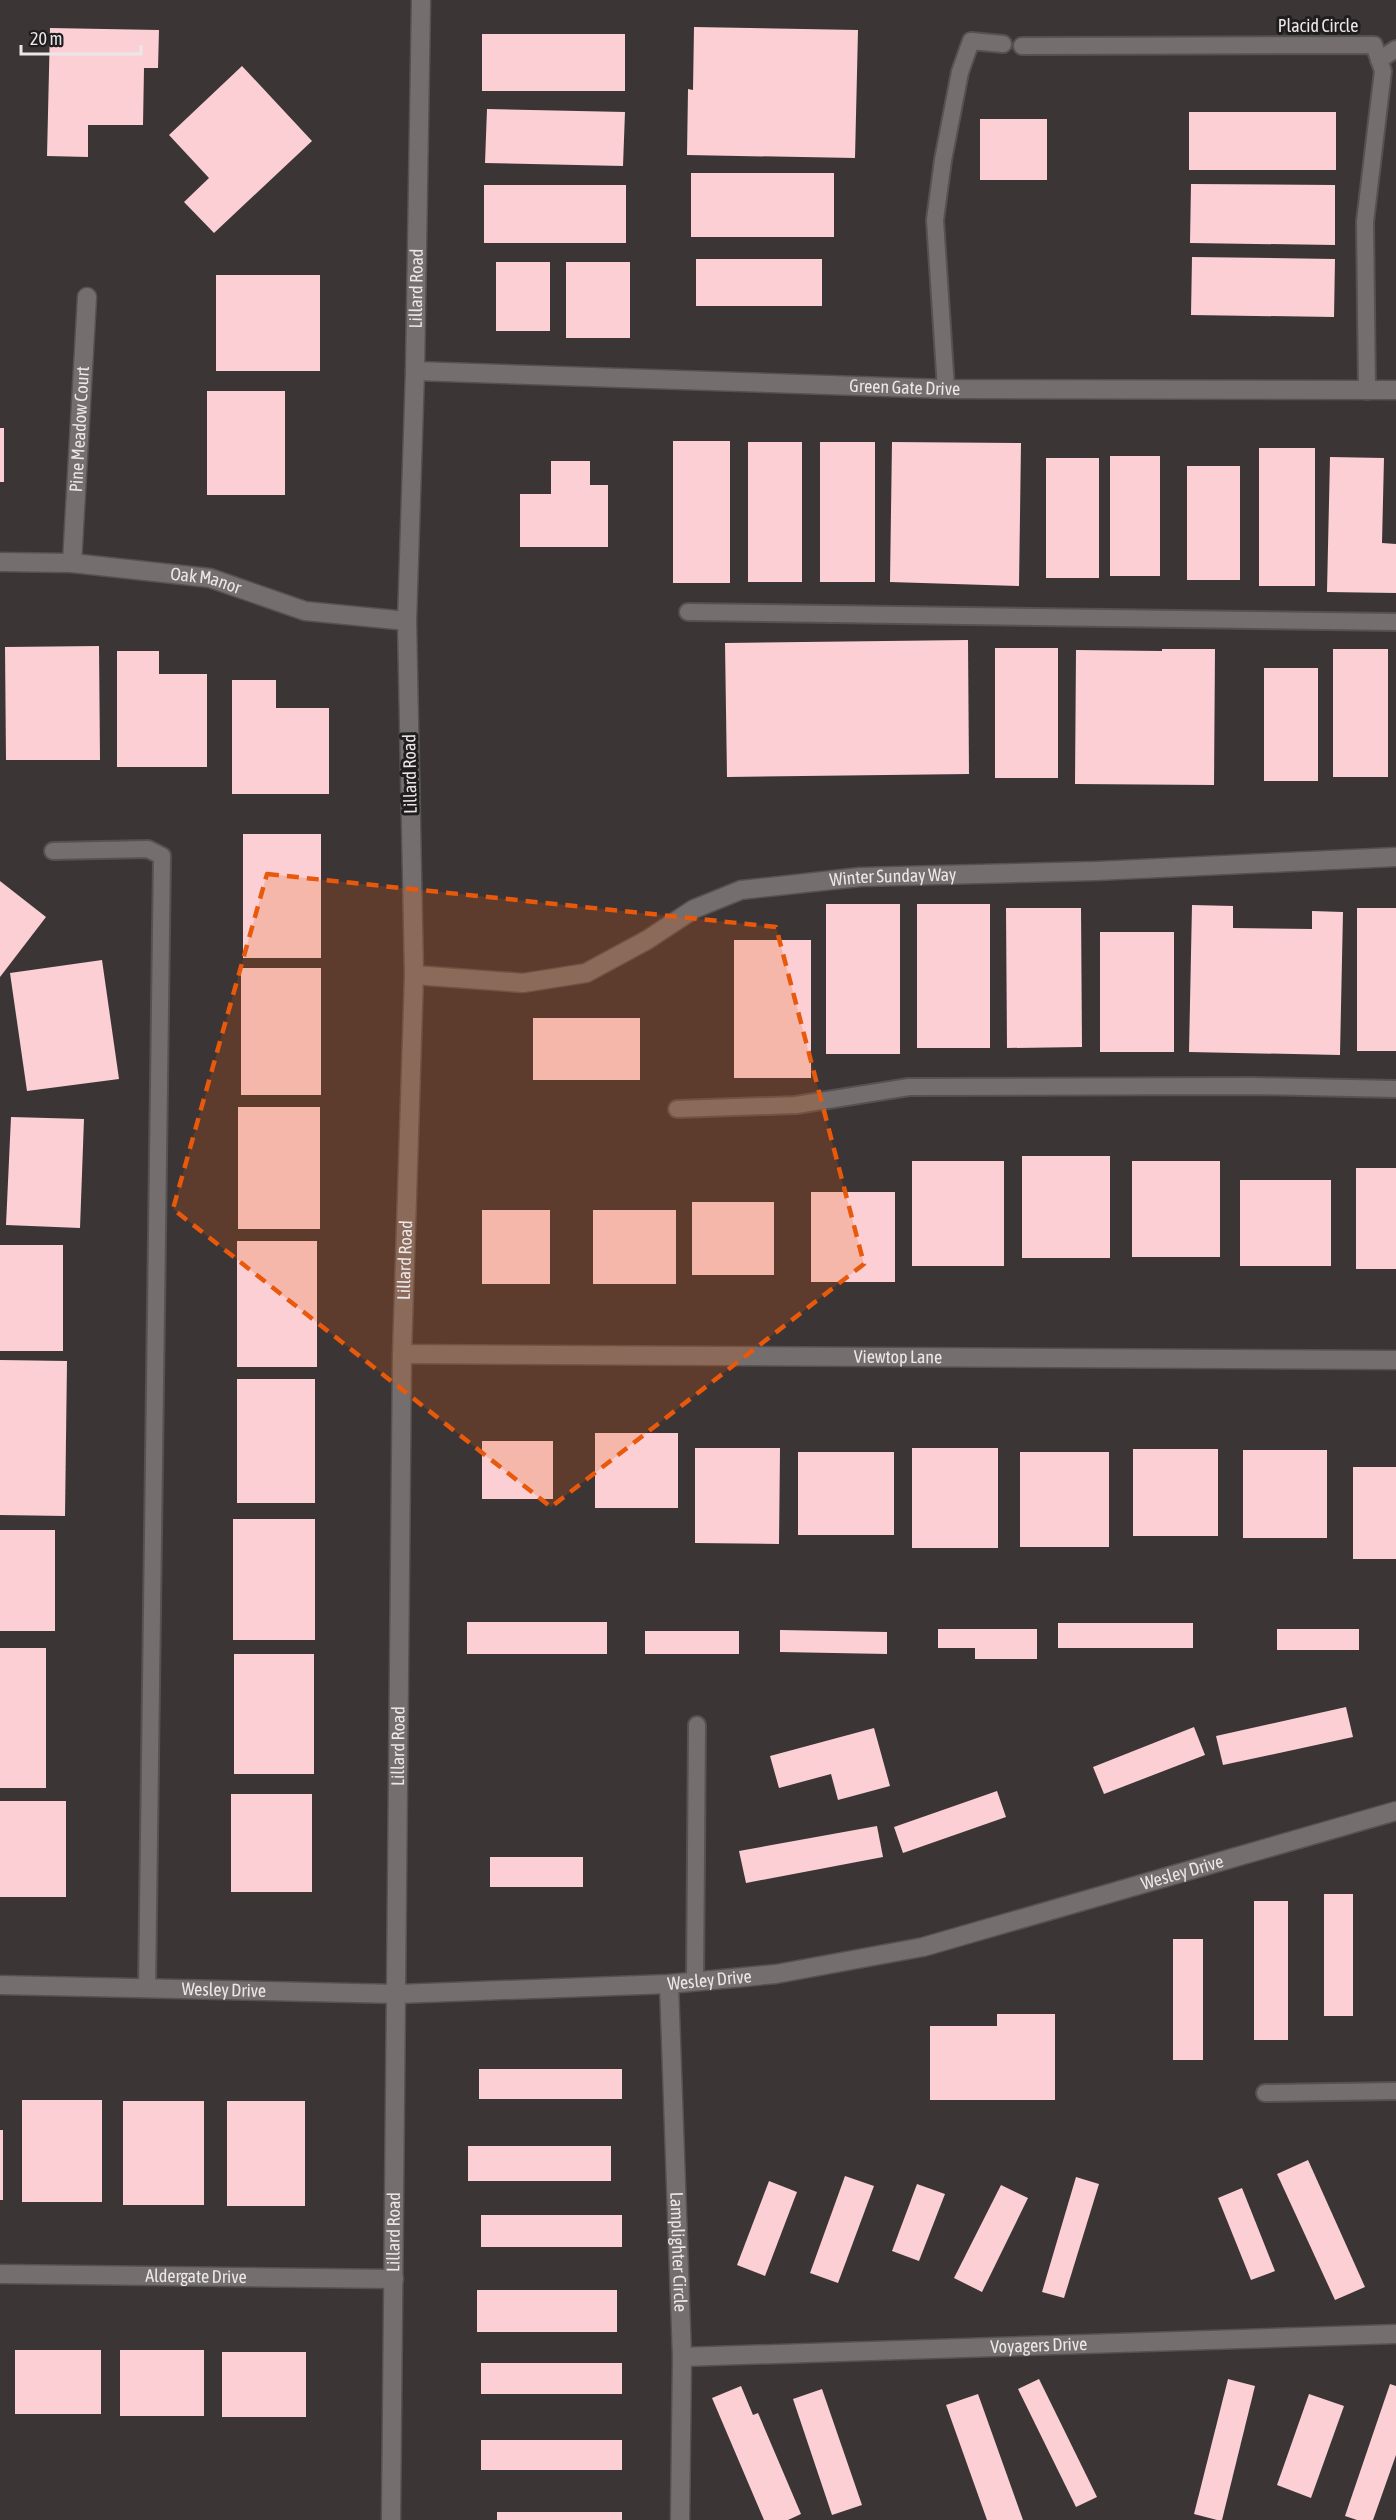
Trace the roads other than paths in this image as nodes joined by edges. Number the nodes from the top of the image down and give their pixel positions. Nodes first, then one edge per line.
1 (421, 0) edge
2 (1003, 45) dead end
3 (1022, 46) dead end
4 (1396, 49) edge
5 (1379, 60) junction
6 (87, 297) dead end
7 (415, 371) junction
8 (946, 389) junction
9 (1396, 390) edge
10 (1366, 391) junction
11 (0, 562) edge
12 (72, 563) junction
13 (688, 612) dead end
14 (407, 621) junction
15 (1396, 622) edge
16 (53, 851) dead end
17 (1396, 857) edge
18 (414, 975) junction
19 (1396, 1089) edge
20 (677, 1109) dead end
21 (402, 1354) junction
22 (1396, 1360) edge
23 (697, 1725) dead end
24 (1396, 1811) edge
25 (695, 1982) junction
26 (669, 1984) junction
27 (0, 1985) edge
28 (147, 1988) junction
29 (398, 1994) junction
30 (1396, 2091) edge
31 (1264, 2093) dead end
32 (0, 2274) edge
33 (394, 2279) junction
34 (1396, 2334) edge
35 (682, 2357) junction
36 (391, 2520) edge
37 (680, 2520) edge

1 - 7 street, Lillard Road
2 - 8 lane
3 - 5 lane, Placid Circle
4 - 5 lane
5 - 10 lane
6 - 12 street, Pine Meadow Court
7 - 8 street, Green Gate Drive
7 - 14 street, Lillard Road
8 - 10 street, Green Gate Drive
9 - 10 street, Green Gate Drive
11 - 12 street, Oak Manor
12 - 14 street, Oak Manor
13 - 15 lane
14 - 18 street, Lillard Road
16 - 28 lane
17 - 18 street, Winter Sunday Way
18 - 21 street, Lillard Road
19 - 20 lane
21 - 22 street, Viewtop Lane
21 - 29 street, Lillard Road
23 - 25 lane
24 - 25 street, Wesley Drive
25 - 26 street, Wesley Drive
26 - 29 street, Wesley Drive
26 - 35 street, Lamplighter Circle
27 - 28 street, Wesley Drive
28 - 29 street, Wesley Drive
29 - 33 street, Lillard Road
30 - 31 lane
32 - 33 street, Aldergate Drive
33 - 36 street, Lillard Road
34 - 35 street, Voyagers Drive
35 - 37 street, Lamplighter Circle

